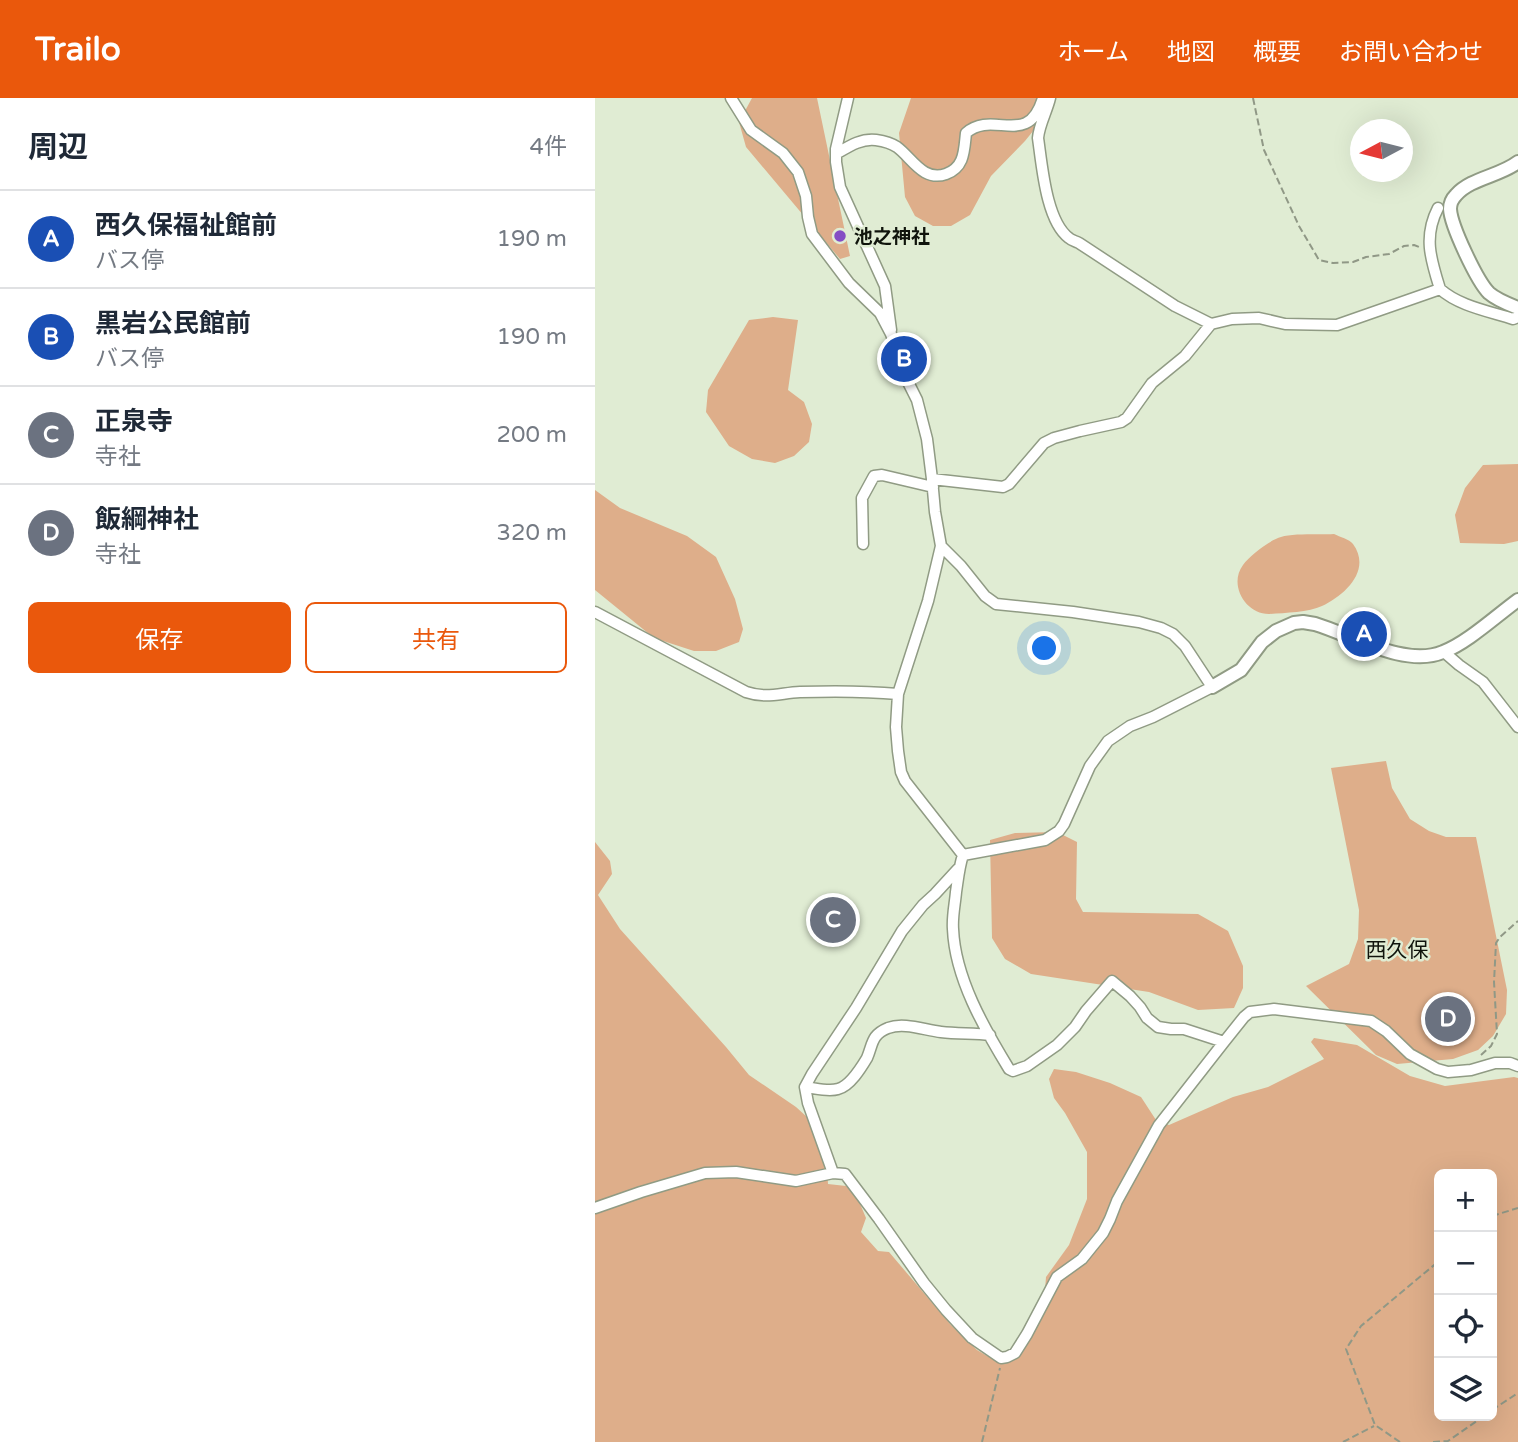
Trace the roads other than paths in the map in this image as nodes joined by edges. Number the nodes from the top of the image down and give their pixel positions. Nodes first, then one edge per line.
1 (731, 98) edge
2 (848, 98) edge
3 (1043, 98) edge
4 (1050, 98) edge
5 (836, 154) junction
6 (1518, 162) edge
7 (1438, 208) dead end
8 (1440, 289) junction
9 (1518, 308) edge
10 (1518, 317) edge
11 (1211, 324) junction
12 (891, 334) junction
13 (933, 483) junction
14 (863, 544) dead end
15 (941, 546) junction
16 (1518, 600) edge
17 (595, 612) edge
18 (1444, 652) junction
19 (1212, 687) junction
20 (898, 694) junction
21 (1518, 727) edge
22 (963, 855) junction
23 (958, 869) junction
24 (990, 1035) junction
25 (1224, 1042) junction
26 (1518, 1066) edge
27 (806, 1087) junction
28 (833, 1173) junction
29 (595, 1208) edge

1 - 12 street
2 - 5 street
3 - 5 street
4 - 11 street
5 - 12 street
6 - 9 street
7 - 8 street
8 - 10 street
8 - 11 street
11 - 13 street
12 - 13 street
13 - 14 street
13 - 15 street
15 - 19 street
15 - 20 street
16 - 18 street
17 - 20 street
18 - 19 street
18 - 21 street
19 - 22 street
20 - 22 street
22 - 23 street
23 - 24 street
23 - 27 street
24 - 25 street
24 - 27 street
25 - 26 street
25 - 28 street
27 - 28 street
28 - 29 street

